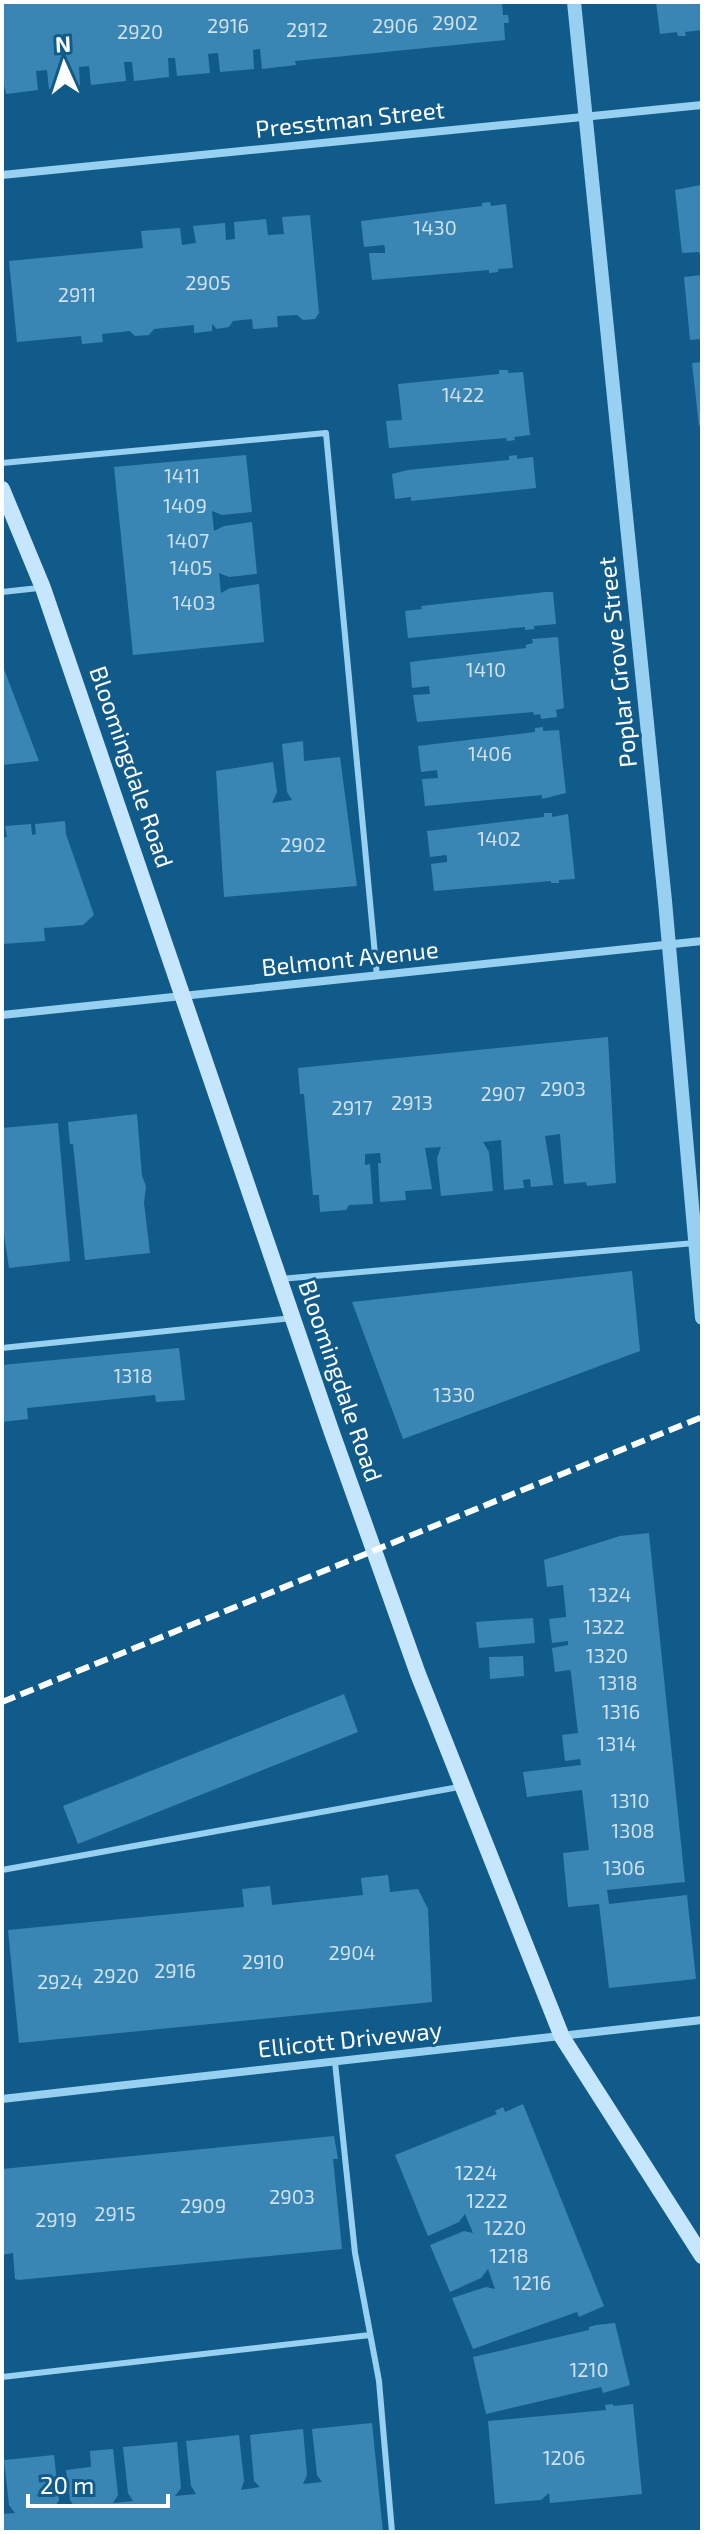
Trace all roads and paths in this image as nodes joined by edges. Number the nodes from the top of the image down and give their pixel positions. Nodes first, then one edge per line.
1 (574, 2) edge
2 (702, 105) edge
3 (585, 117) junction
4 (2, 175) edge
5 (2, 463) edge
6 (2, 489) edge
7 (43, 588) junction
8 (2, 592) edge
9 (702, 941) edge
10 (669, 944) junction
11 (377, 976) junction
12 (184, 997) junction
13 (2, 1015) edge
14 (695, 1243) junction
15 (280, 1279) junction
16 (701, 1310) edge
17 (293, 1318) junction
18 (702, 1318) edge
19 (2, 1348) edge
20 (463, 1786) junction
21 (2, 1870) edge
22 (702, 2020) edge
23 (562, 2037) junction
24 (335, 2062) junction
25 (2, 2099) edge
26 (700, 2244) edge
27 (370, 2335) junction
28 (2, 2377) edge
29 (392, 2532) edge

1 - 3 street, Poplar Grove Street
2 - 3 street, Presstman Street
3 - 4 street, Presstman Street
3 - 10 street, Poplar Grove Street
5 - 11 lane
6 - 7 main road, Bloomingdale Road
7 - 8 lane
7 - 12 main road, Bloomingdale Road
9 - 10 street, Belmont Avenue
10 - 11 street, Belmont Avenue
10 - 14 street, Poplar Grove Street
11 - 12 street, Belmont Avenue
12 - 13 street, Belmont Avenue
12 - 15 main road, Bloomingdale Road
14 - 15 lane
14 - 16 street, Poplar Grove Street
15 - 17 main road, Bloomingdale Road
16 - 18 street, Poplar Grove Street
17 - 19 lane
17 - 20 main road, Bloomingdale Road
20 - 21 lane
20 - 23 main road, Bloomingdale Road
22 - 23 street, Ellicott Driveway
23 - 24 street, Ellicott Driveway
23 - 26 main road, Bloomingdale Road
24 - 25 street, Ellicott Driveway
24 - 27 lane
27 - 28 lane
27 - 29 lane

